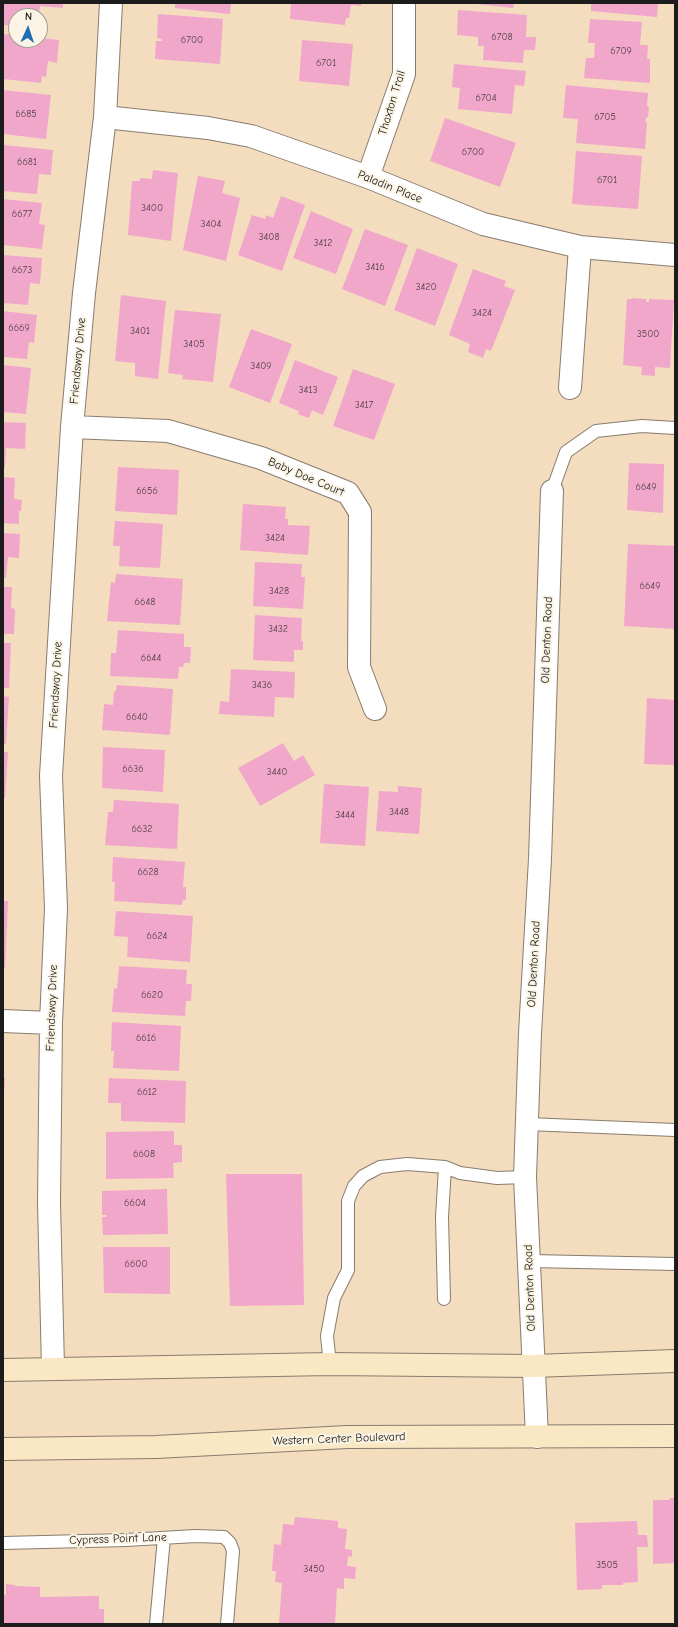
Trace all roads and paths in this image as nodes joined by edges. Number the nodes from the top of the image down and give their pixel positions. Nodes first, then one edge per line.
1 (111, 3) edge
2 (404, 3) edge
3 (105, 117) junction
4 (368, 177) junction
5 (580, 247) junction
6 (675, 255) edge
7 (570, 388) dead end
8 (72, 427) junction
9 (675, 428) edge
10 (552, 491) joint
11 (375, 709) dead end
12 (3, 1021) edge
13 (50, 1023) junction
14 (527, 1124) junction
15 (675, 1130) edge
16 (445, 1167) junction
17 (525, 1177) junction
18 (530, 1261) junction
19 (675, 1264) edge
20 (444, 1299) dead end
21 (675, 1361) edge
22 (330, 1364) junction
23 (533, 1366) junction
24 (53, 1368) junction
25 (3, 1370) edge
26 (537, 1436) junction
27 (675, 1436) edge
28 (3, 1449) edge
29 (164, 1538) junction
30 (3, 1543) edge
31 (156, 1624) edge
32 (227, 1624) edge

1 - 3 street, Friendsway Drive
2 - 4 street, Thaxton Trail
3 - 4 street, Paladin Place
3 - 8 street, Friendsway Drive
4 - 5 street, Paladin Place
5 - 6 street, Paladin Place
5 - 7 street
8 - 11 street, Baby Doe Court
8 - 13 street, Friendsway Drive
9 - 10 lane
10 - 14 street, Old Denton Road
12 - 13 street
13 - 24 street, Friendsway Drive
14 - 15 lane
14 - 17 street, Old Denton Road
16 - 17 lane
16 - 20 lane
16 - 22 lane
17 - 18 street, Old Denton Road
18 - 19 lane
18 - 23 street, Old Denton Road
21 - 23 main road
22 - 23 main road
22 - 24 main road
23 - 26 street, Old Denton Road
24 - 25 main road
26 - 27 main road, Western Center Boulevard
26 - 28 main road, Western Center Boulevard
29 - 30 lane, Cypress Point Lane
29 - 31 lane
29 - 32 lane, Cypress Point Lane

